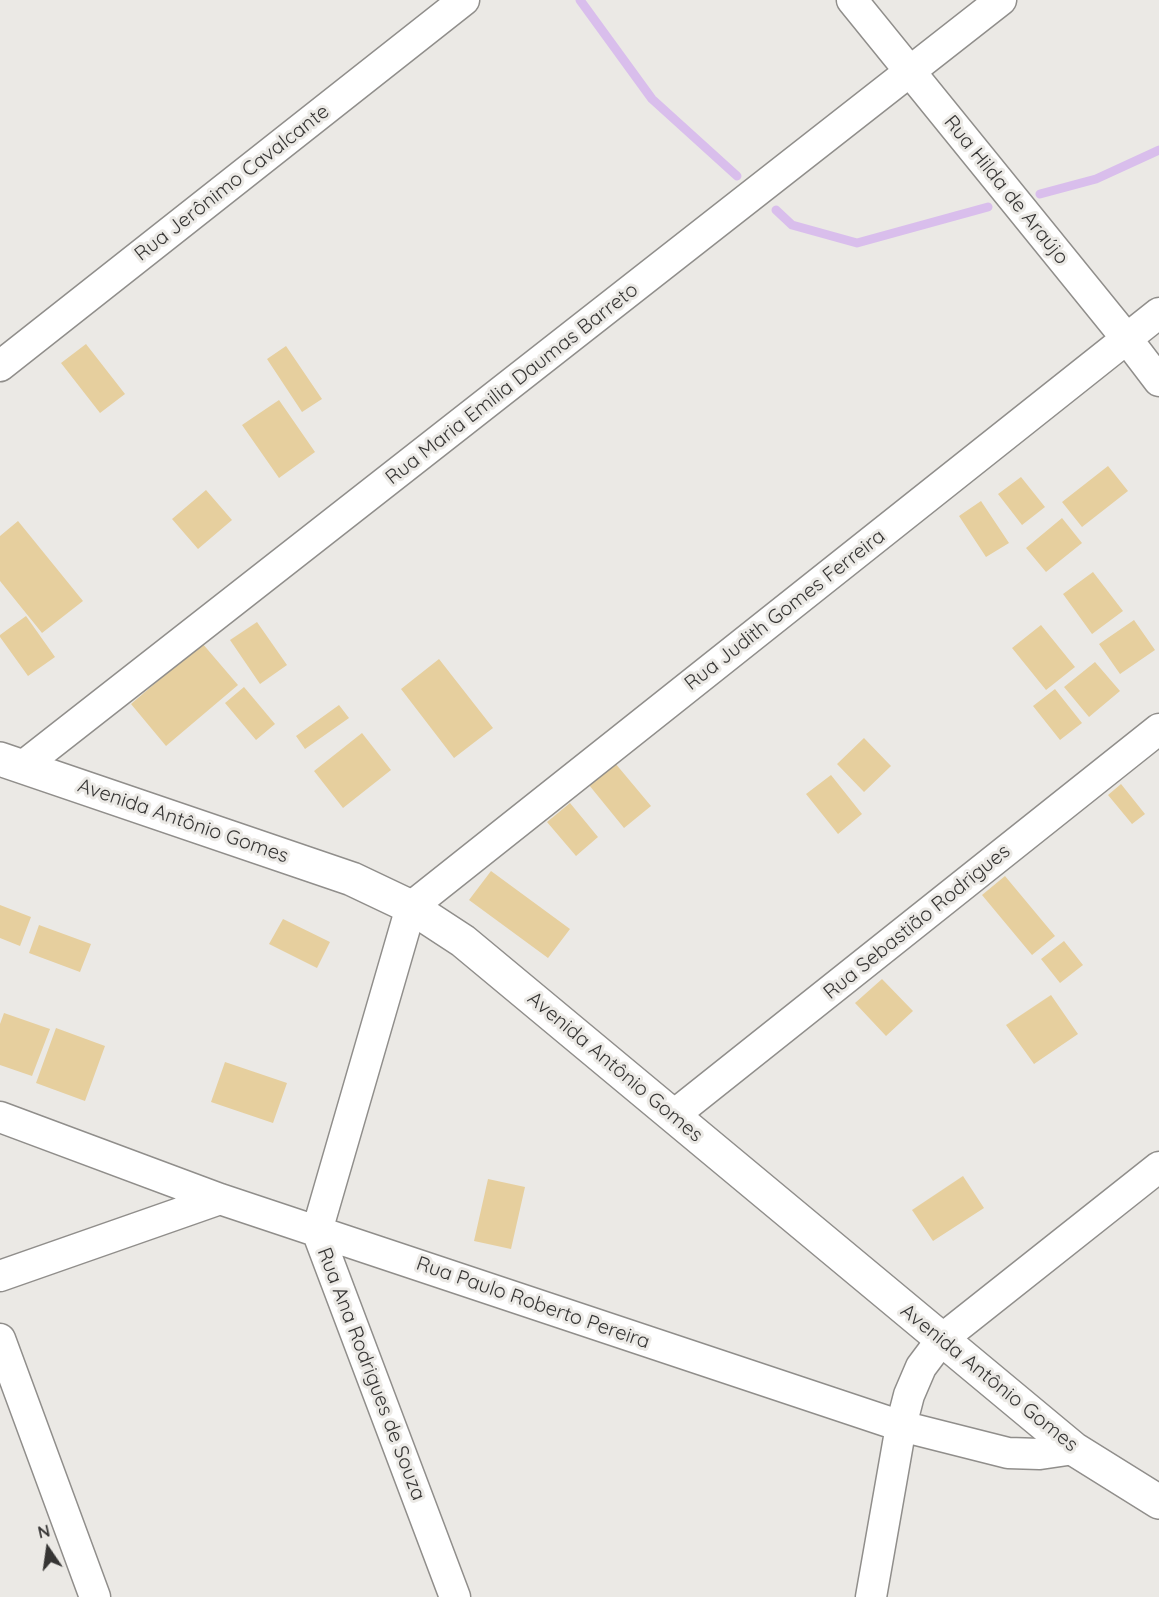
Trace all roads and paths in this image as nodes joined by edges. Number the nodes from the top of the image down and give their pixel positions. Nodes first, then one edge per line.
1 (464, 0) edge
2 (852, 0) edge
3 (1001, 0) edge
4 (910, 73) junction
5 (1159, 313) edge
6 (1127, 339) junction
7 (0, 366) edge
8 (1159, 381) edge
9 (1159, 729) edge
10 (12, 763) edge
11 (411, 907) junction
12 (674, 1115) junction
13 (0, 1117) edge
14 (1159, 1167) edge
15 (220, 1199) junction
16 (317, 1231) junction
17 (0, 1276) edge
18 (0, 1339) edge
19 (942, 1339) junction
20 (900, 1426) junction
21 (1074, 1449) junction
22 (1159, 1502) edge
23 (94, 1597) edge
24 (455, 1597) edge
25 (871, 1597) edge

1 - 7 street, Rua Jerônimo Cavalcante
2 - 4 street, Rua Hilda de Araújo
3 - 4 street, Rua Maria Emilia Daumas Barreto
4 - 6 street, Rua Hilda de Araújo
4 - 10 street, Rua Maria Emilia Daumas Barreto
5 - 6 street, Rua Judith Gomes Ferreira
6 - 8 street, Rua Hilda de Araújo
6 - 11 street, Rua Judith Gomes Ferreira
9 - 12 street, Rua Sebastião Rodrigues
10 - 11 street, Avenida Antônio Gomes
11 - 12 street, Avenida Antônio Gomes
11 - 16 street, Rua Ana Rodrigues de Souza
12 - 19 street, Avenida Antônio Gomes
13 - 15 street, Rua Paulo Roberto Pereira
14 - 19 street
15 - 16 street, Rua Paulo Roberto Pereira
15 - 17 street
16 - 20 street, Rua Paulo Roberto Pereira
16 - 24 street, Rua Ana Rodrigues de Souza
18 - 23 street
19 - 20 street
19 - 21 street, Avenida Antônio Gomes
20 - 21 street, Rua Paulo Roberto Pereira
20 - 25 street
21 - 22 street, Avenida Antônio Gomes

